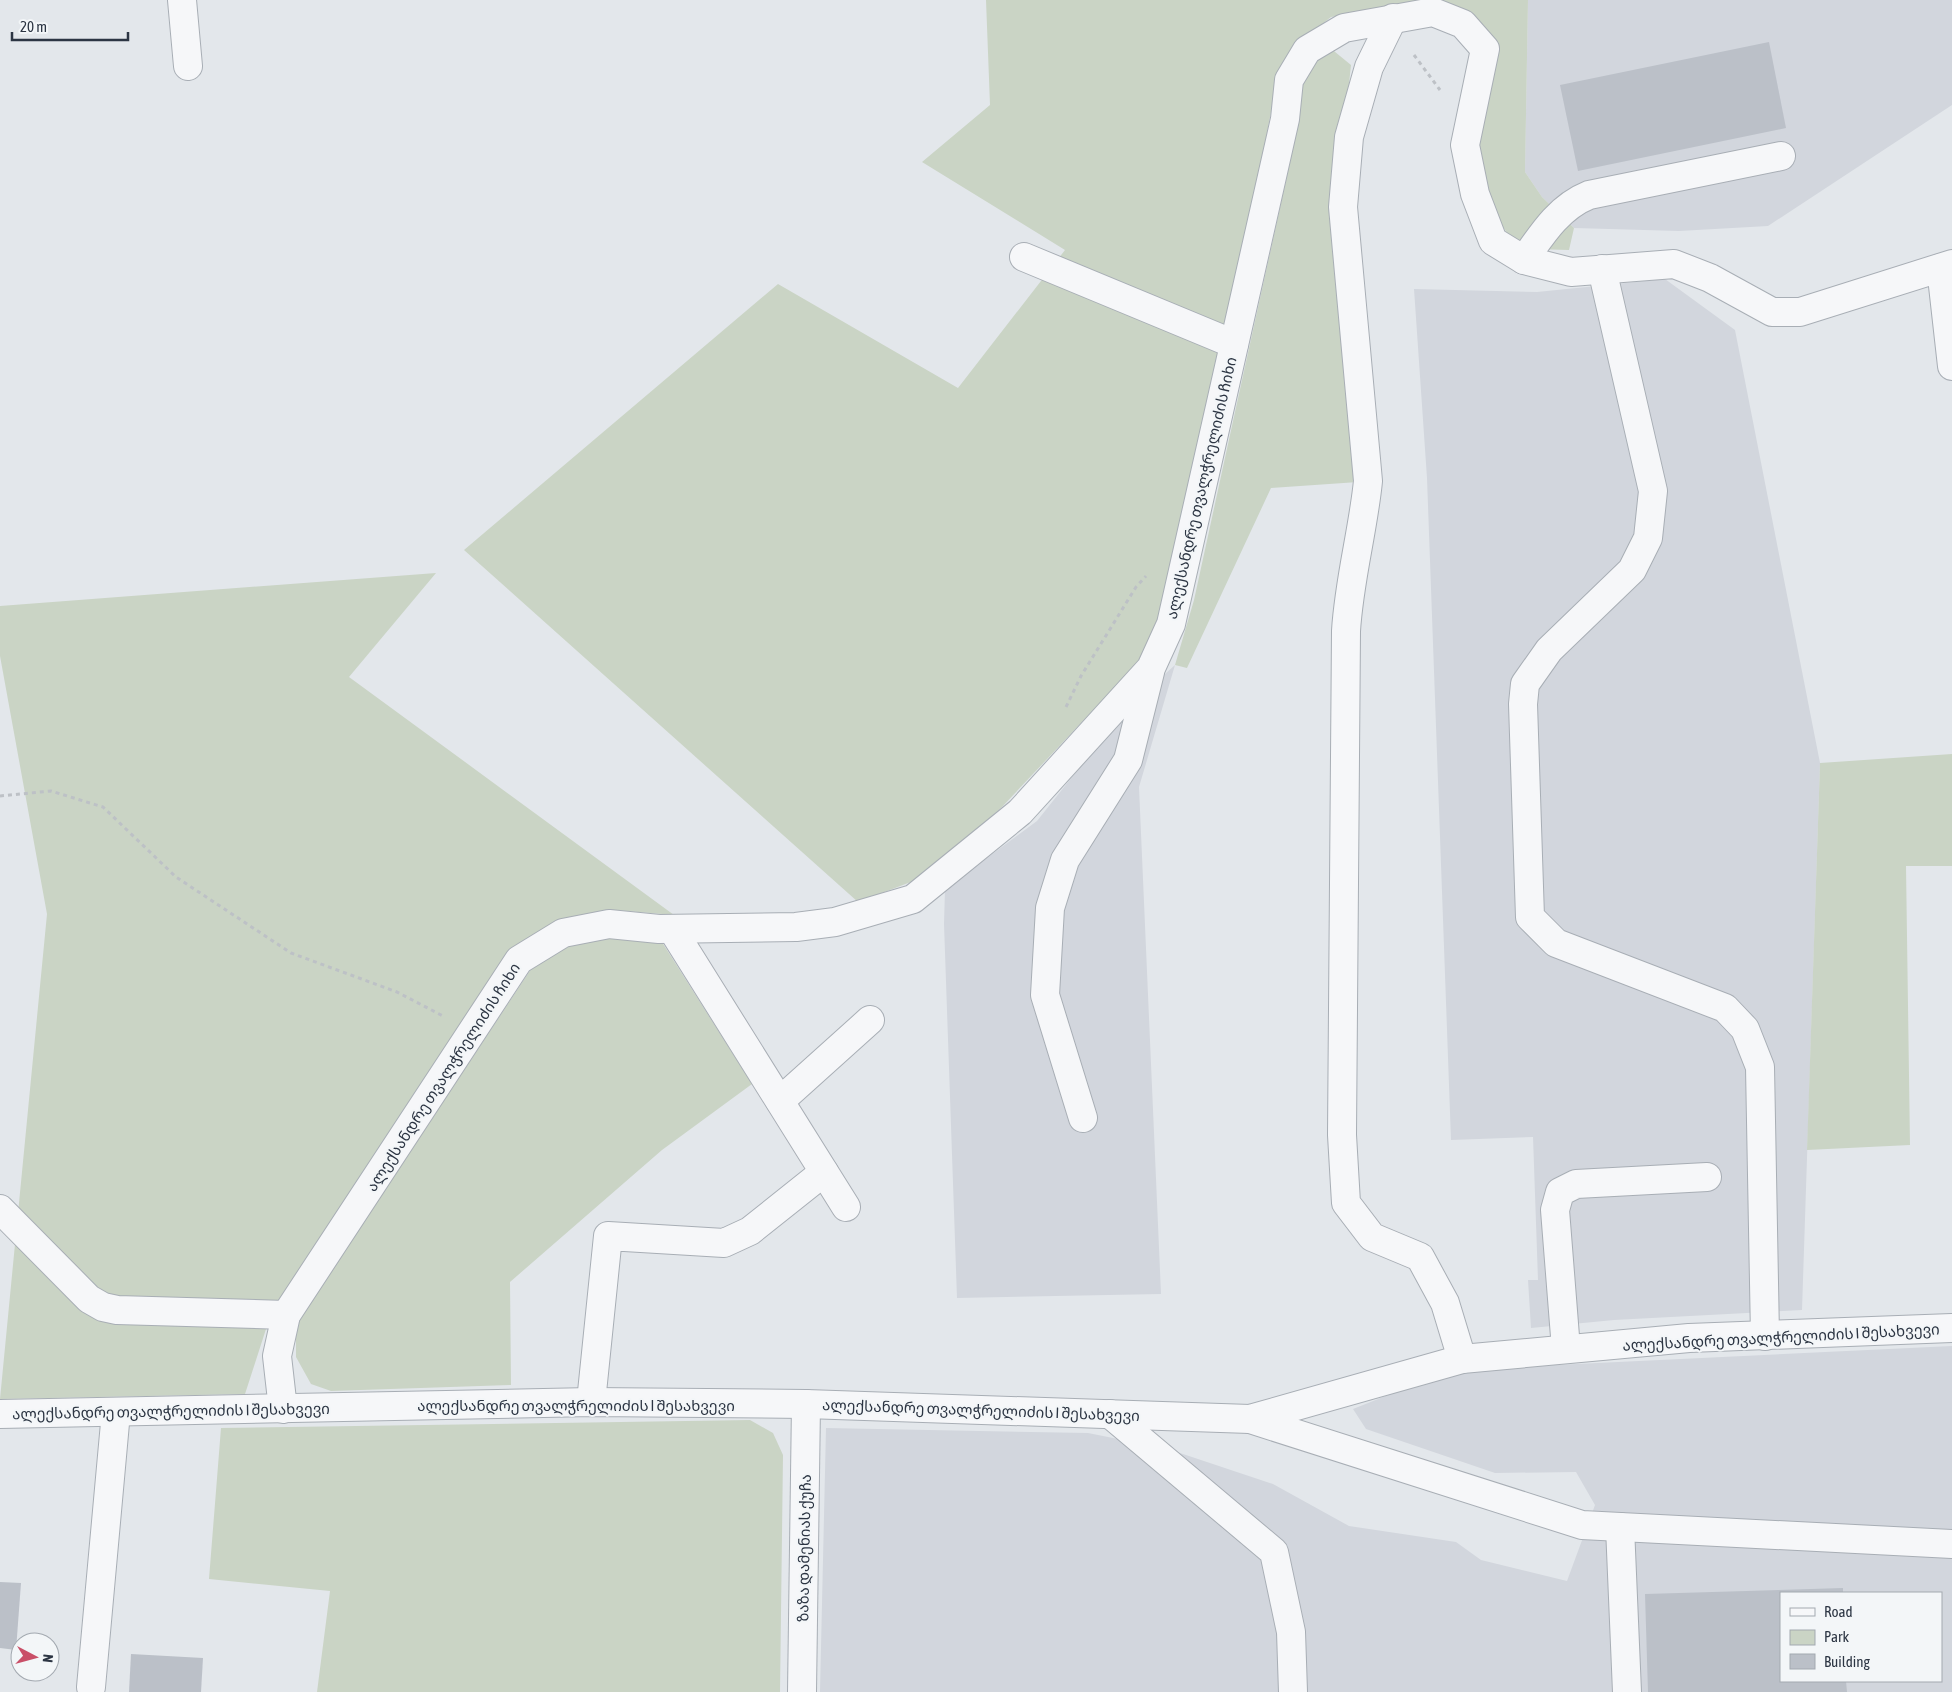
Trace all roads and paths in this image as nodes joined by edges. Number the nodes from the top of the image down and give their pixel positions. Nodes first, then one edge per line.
1 (182, 0) edge
2 (1390, 25) junction
3 (188, 66) dead end
4 (1441, 93) dead end
5 (1782, 156) dead end
6 (1024, 257) dead end
7 (1524, 260) junction
8 (1947, 266) edge
9 (1602, 269) junction
10 (1234, 344) junction
11 (1952, 366) edge
12 (1149, 572) dead end
13 (1151, 668) junction
14 (1064, 712) dead end
15 (0, 796) edge
16 (672, 929) junction
17 (870, 1020) dead end
18 (472, 1031) junction
19 (780, 1101) junction
20 (1082, 1118) dead end
21 (824, 1172) junction
22 (1707, 1177) dead end
23 (846, 1207) dead end
24 (0, 1209) edge
25 (286, 1315) junction
26 (1952, 1328) edge
27 (1765, 1336) junction
28 (1566, 1349) junction
29 (1462, 1359) junction
30 (591, 1402) junction
31 (806, 1404) junction
32 (283, 1409) junction
33 (116, 1412) junction
34 (0, 1414) edge
35 (1110, 1414) junction
36 (1250, 1419) junction
37 (1620, 1527) junction
38 (1952, 1544) edge
39 (91, 1687) dead end
40 (802, 1692) edge
41 (1293, 1692) edge
42 (1627, 1692) edge

1 - 3 street
2 - 4 path
2 - 7 street, ალექსანდრე თვალჭრელიძის ჩიხი
2 - 10 street, ალექსანდრე თვალჭრელიძის ჩიხი
2 - 29 street
5 - 7 street
6 - 10 street
7 - 9 street, ალექსანდრე თვალჭრელიძის ჩიხი
8 - 9 street, ალექსანდრე თვალჭრელიძის ჩიხი
8 - 11 street
9 - 27 street
10 - 13 street, ალექსანდრე თვალჭრელიძის ჩიხი
12 - 14 path
13 - 16 street, ალექსანდრე თვალჭრელიძის ჩიხი
13 - 20 street
15 - 18 path
16 - 18 street, ალექსანდრე თვალჭრელიძის ჩიხი
16 - 19 street
17 - 19 street
18 - 25 street, ალექსანდრე თვალჭრელიძის ჩიხი
19 - 21 street
21 - 23 street
21 - 30 street
22 - 28 street
24 - 25 street
25 - 32 street, ალექსანდრე თვალჭრელიძის ჩიხი
26 - 27 street, ალექსანდრე თვალჭრელიძის I შესახვევი
27 - 28 street, ალექსანდრე თვალჭრელიძის I შესახვევი
28 - 29 street, ალექსანდრე თვალჭრელიძის I შესახვევი
29 - 36 street, ალექსანდრე თვალჭრელიძის I შესახვევი
30 - 31 street, ალექსანდრე თვალჭრელიძის I შესახვევი
30 - 32 street, ალექსანდრე თვალჭრელიძის I შესახვევი
31 - 35 street, ალექსანდრე თვალჭრელიძის I შესახვევი
31 - 40 street, ზაზა დამენიას ქუჩა
32 - 33 street, ალექსანდრე თვალჭრელიძის I შესახვევი
33 - 34 street, ალექსანდრე თვალჭრელიძის I შესახვევი
33 - 39 street
35 - 36 street, ალექსანდრე თვალჭრელიძის I შესახვევი
35 - 41 street
36 - 37 street
37 - 38 street
37 - 42 street

